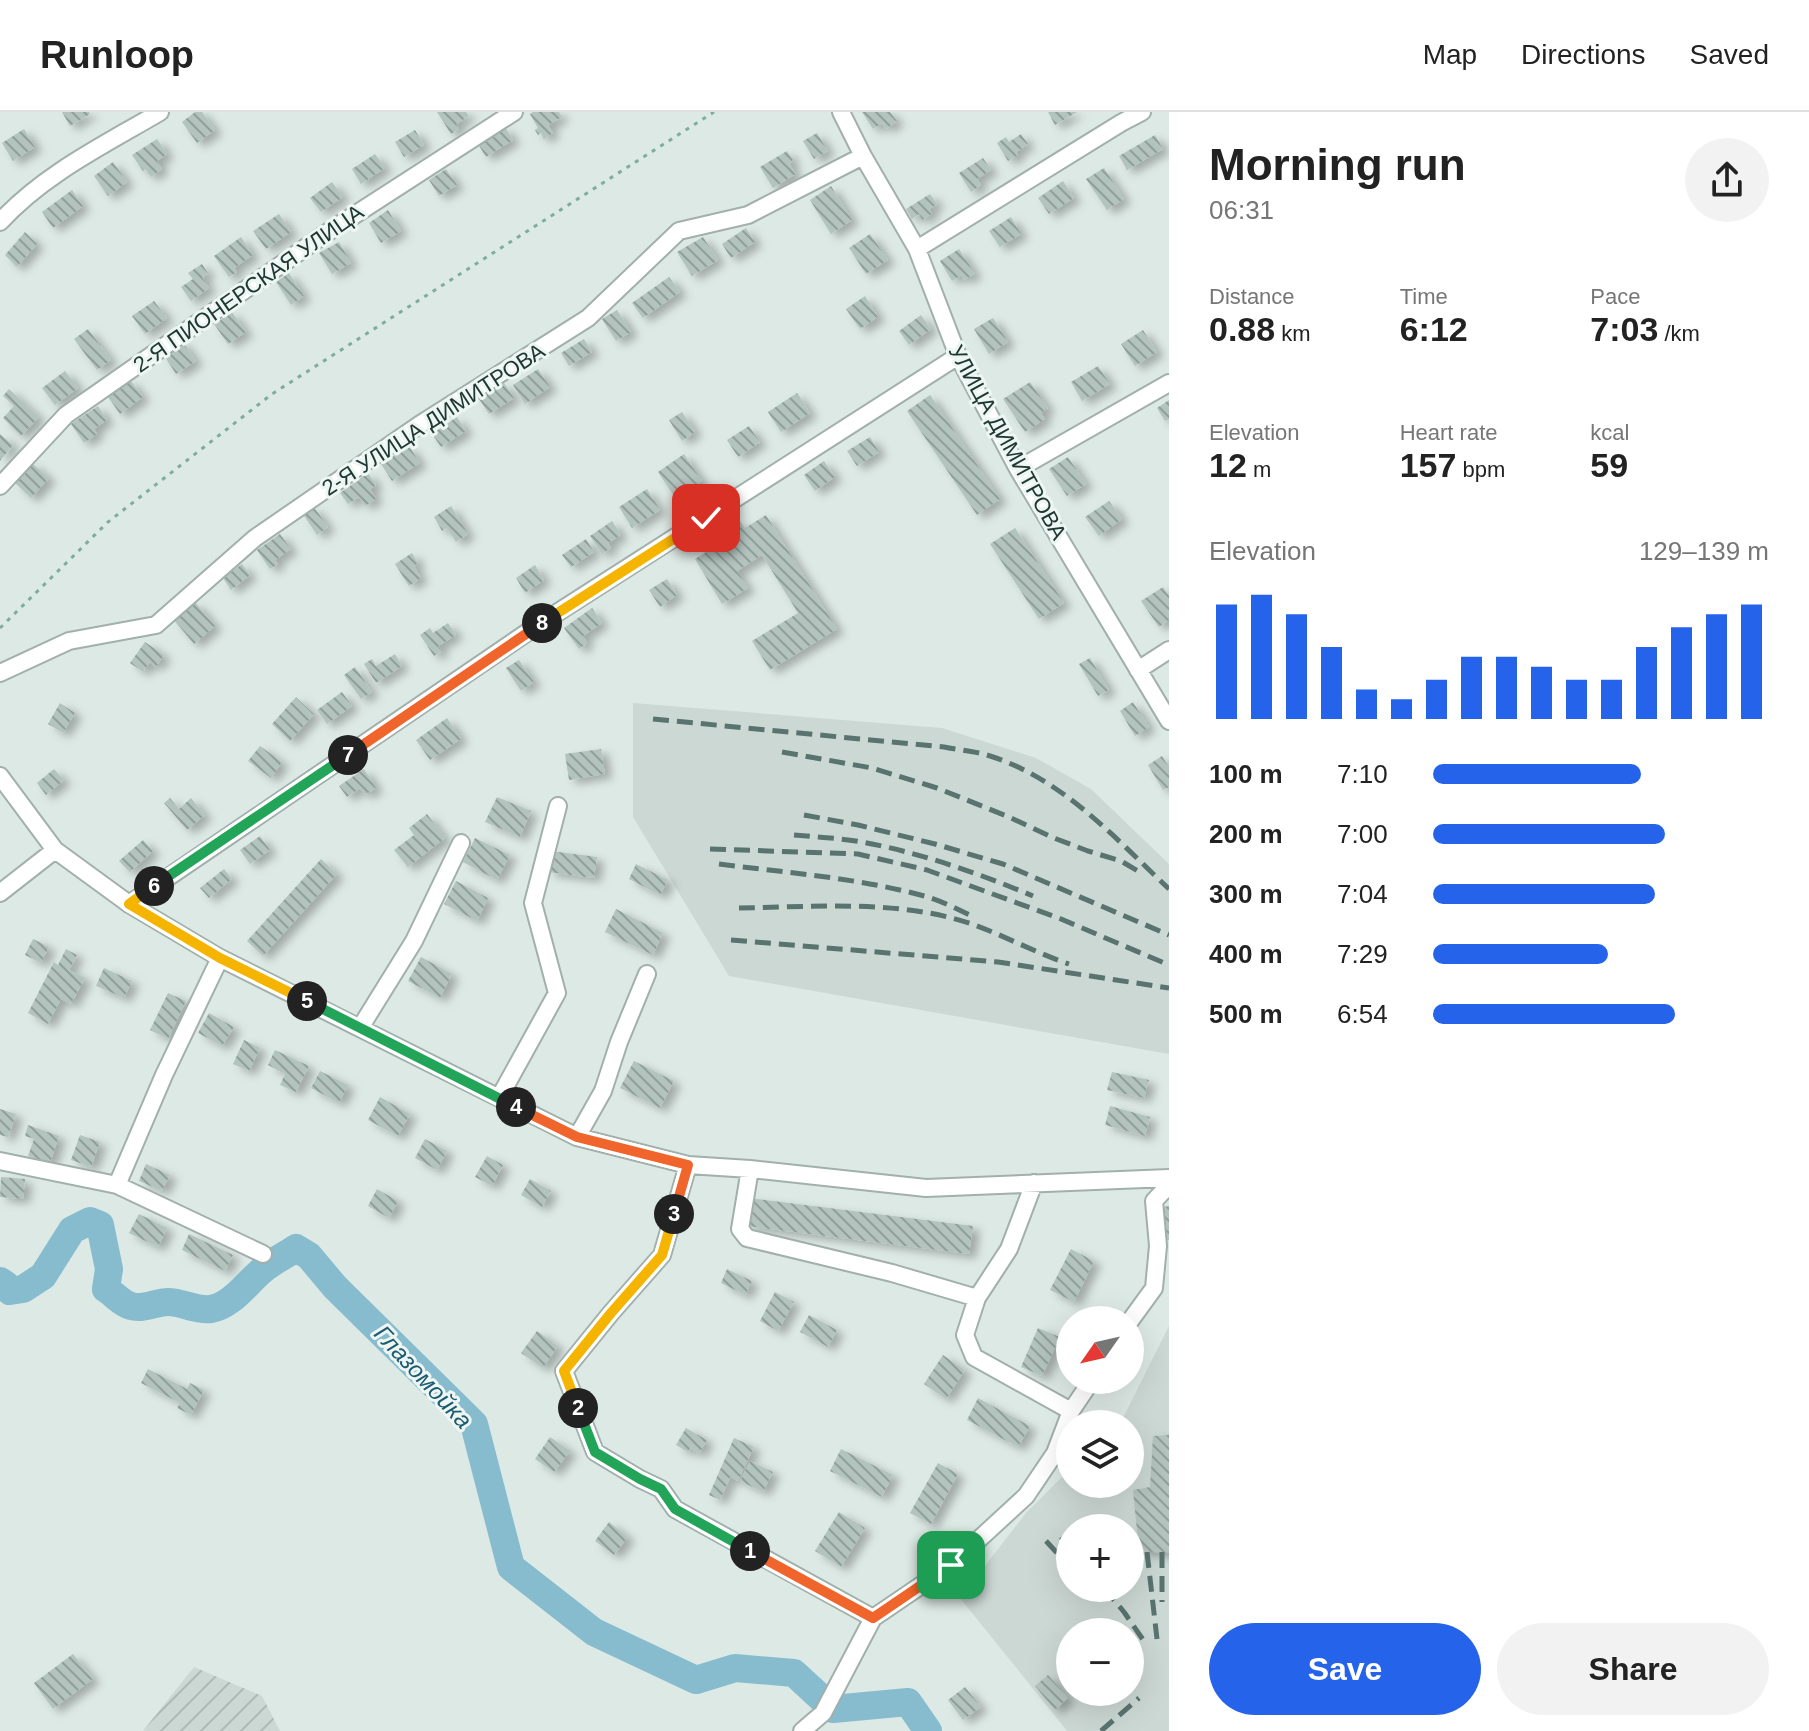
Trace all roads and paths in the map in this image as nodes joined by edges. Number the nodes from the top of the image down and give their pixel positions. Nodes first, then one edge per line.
1 (160, 112) edge
2 (514, 112) edge
3 (714, 112) edge
4 (841, 112) edge
5 (1142, 112) edge
6 (863, 156) junction
7 (0, 222) edge
8 (917, 249) junction
9 (958, 356) junction
10 (1169, 383) edge
11 (1018, 469) junction
12 (0, 486) edge
13 (0, 628) edge
14 (1169, 650) edge
15 (1138, 670) junction
16 (0, 673) edge
17 (1169, 721) edge
18 (0, 776) edge
19 (558, 806) dead end
20 (461, 843) dead end
21 (55, 850) junction
22 (0, 893) edge
23 (129, 904) junction
24 (220, 958) junction
25 (647, 974) dead end
26 (360, 1028) junction
27 (499, 1098) junction
28 (577, 1137) junction
29 (0, 1161) edge
30 (688, 1165) junction
31 (750, 1169) junction
32 (1169, 1178) edge
33 (1034, 1183) junction
34 (117, 1185) junction
35 (1169, 1185) edge
36 (263, 1254) dead end
37 (977, 1298) junction
38 (1141, 1306) edge
39 (1069, 1410) edge
40 (1056, 1450) edge
41 (873, 1618) junction
42 (802, 1731) edge

1 - 7 street
2 - 12 street, 2-Я ПИОНЕРСКАЯ УЛИЦА
3 - 13 path
4 - 6 street, УЛИЦА ДИМИТРОВА
5 - 8 street
6 - 8 street, УЛИЦА ДИМИТРОВА
6 - 16 street, 2-Я УЛИЦА ДИМИТРОВА
8 - 9 street, УЛИЦА ДИМИТРОВА
9 - 11 street, УЛИЦА ДИМИТРОВА
9 - 23 street
10 - 11 street
11 - 15 street, УЛИЦА ДИМИТРОВА
14 - 15 street
15 - 17 street, УЛИЦА ДИМИТРОВА
18 - 21 street
19 - 27 street
20 - 26 street
21 - 22 street
21 - 23 street
23 - 24 street
24 - 26 street
24 - 34 street
25 - 28 street
26 - 27 street
27 - 28 street
28 - 30 street
29 - 34 street
30 - 31 street
30 - 41 street
31 - 33 street
31 - 37 street
32 - 33 street
33 - 37 street
34 - 36 street
35 - 38 street
37 - 39 street
40 - 41 street
41 - 42 street

